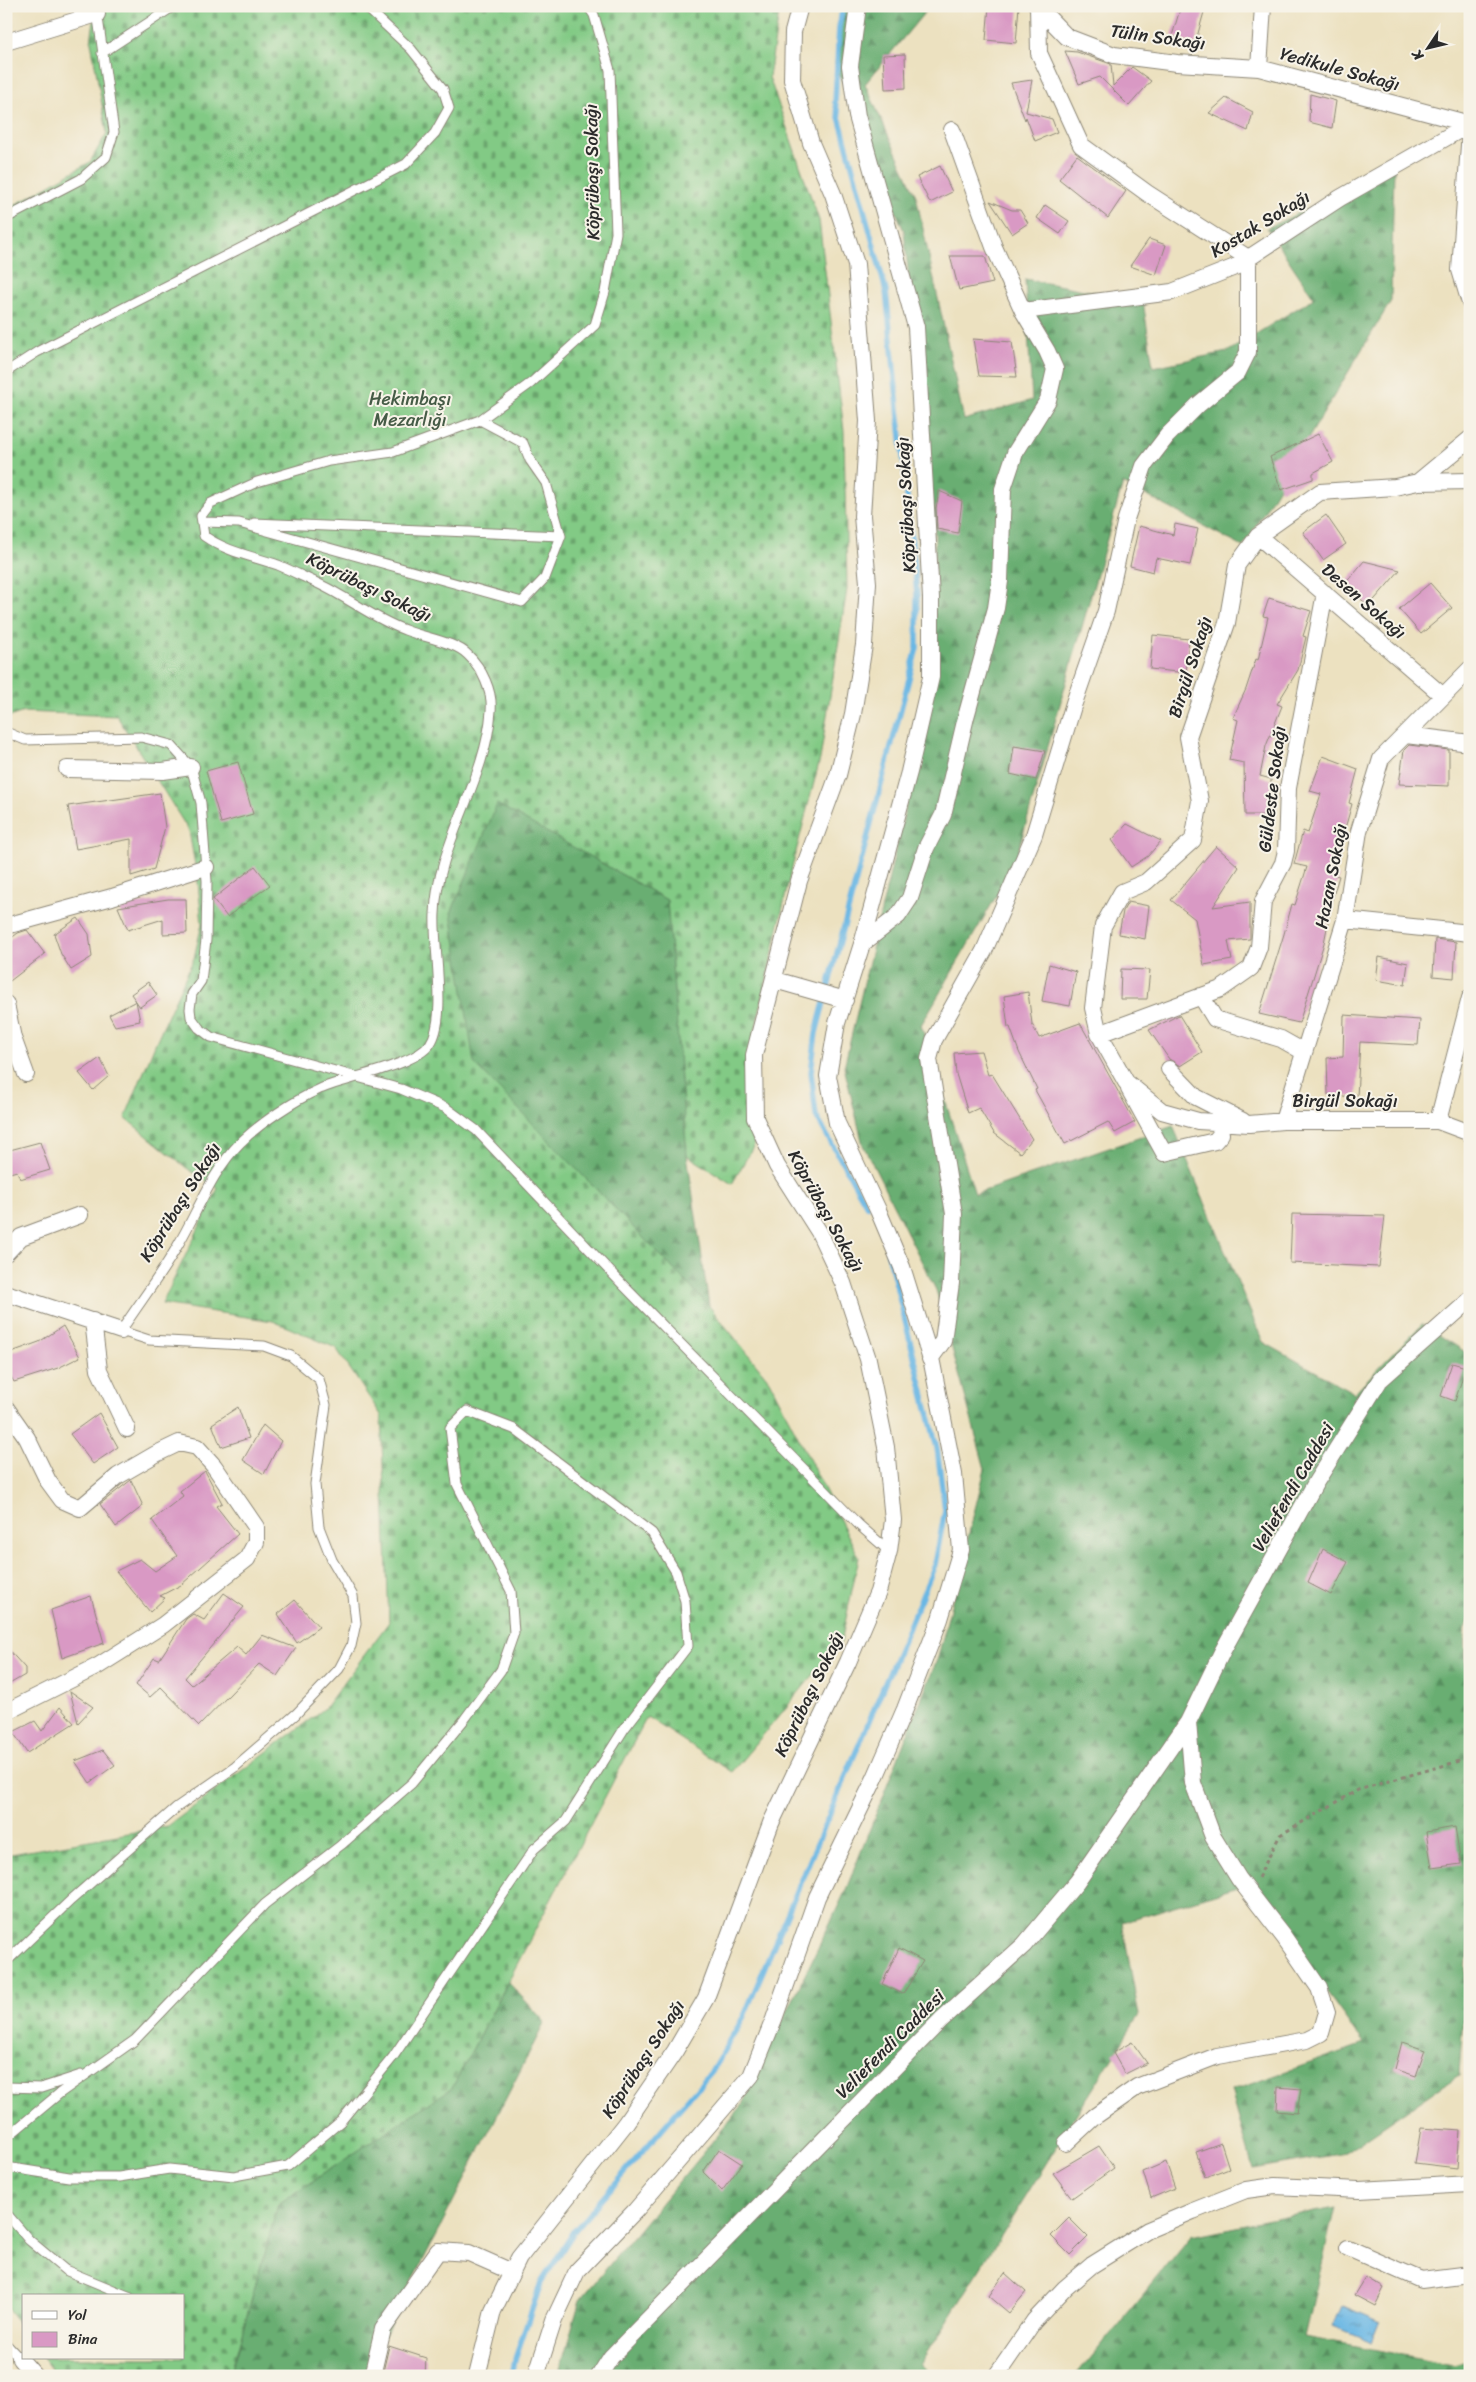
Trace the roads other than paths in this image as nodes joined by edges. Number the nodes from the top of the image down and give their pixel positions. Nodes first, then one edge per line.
1 (174, 6) edge
2 (366, 6) edge
3 (588, 6) edge
4 (800, 6) edge
5 (858, 6) edge
6 (1263, 6) edge
7 (1038, 7) edge
8 (98, 10) edge
9 (6, 42) edge
10 (102, 53) junction
11 (1259, 68) junction
12 (1470, 124) edge
13 (952, 130) dead end
14 (1470, 132) edge
15 (6, 218) edge
16 (1248, 258) junction
17 (1470, 303) edge
18 (1023, 311) junction
19 (6, 372) edge
20 (480, 420) junction
21 (1470, 439) edge
22 (1470, 481) edge
23 (1418, 482) junction
24 (202, 522) junction
25 (239, 522) junction
26 (561, 536) junction
27 (1258, 536) junction
28 (1325, 594) junction
29 (1470, 669) edge
30 (1443, 696) junction
31 (6, 732) edge
32 (1406, 736) junction
33 (1470, 744) edge
34 (191, 767) junction
35 (67, 769) dead end
36 (206, 867) junction
37 (1344, 920) junction
38 (6, 926) edge
39 (1470, 934) edge
40 (862, 944) junction
41 (775, 980) junction
42 (1201, 996) junction
43 (839, 998) junction
44 (1470, 998) edge
45 (6, 1004) edge
46 (1099, 1034) junction
47 (1304, 1052) junction
48 (1169, 1068) dead end
49 (26, 1074) dead end
50 (354, 1077) junction
51 (1126, 1082) junction
52 (1283, 1121) junction
53 (1438, 1121) junction
54 (1219, 1122) junction
55 (1249, 1124) junction
56 (1470, 1133) edge
57 (80, 1215) dead end
58 (6, 1253) edge
59 (6, 1293) edge
60 (1470, 1300) edge
61 (93, 1322) junction
62 (121, 1331) junction
63 (930, 1359) junction
64 (6, 1408) edge
65 (127, 1429) dead end
66 (889, 1551) junction
67 (6, 1712) edge
68 (1188, 1722) junction
69 (6, 1962) edge
70 (90, 2071) junction
71 (6, 2087) edge
72 (6, 2138) edge
73 (1066, 2143) dead end
74 (6, 2167) edge
75 (1470, 2184) edge
76 (6, 2213) edge
77 (1348, 2248) dead end
78 (512, 2272) junction
79 (1470, 2274) edge
80 (123, 2294) edge
81 (6, 2344) edge
82 (20, 2359) joint
83 (35, 2376) edge
84 (372, 2376) edge
85 (477, 2376) edge
86 (536, 2376) edge
87 (599, 2376) edge
88 (996, 2376) edge

1 - 10 lane
2 - 19 lane
3 - 20 lane, Köprübaşı Sokağı
4 - 41 street, Köprübaşı Sokağı
5 - 40 street, Köprübaşı Sokağı
6 - 11 street, Yedikule Sokağı
7 - 11 street, Tülin Sokağı
7 - 16 street
8 - 9 street
8 - 10 lane
10 - 15 lane
11 - 12 street, Yedikule Sokağı
12 - 16 street, Kostak Sokağı
13 - 18 street
14 - 17 street
16 - 18 street, Kostak Sokağı
16 - 63 street
18 - 40 street
20 - 24 lane, Köprübaşı Sokağı
20 - 26 lane
21 - 23 street
22 - 23 street, Birgül Sokağı
23 - 27 street, Birgül Sokağı
24 - 25 lane
24 - 50 lane, Köprübaşı Sokağı
25 - 26 lane
25 - 26 lane
27 - 28 street, Desen Sokağı
27 - 46 street, Birgül Sokağı
28 - 30 street, Desen Sokağı
28 - 42 street, Güldeste Sokağı
29 - 30 street, Hazan Sokağı
30 - 32 street, Hazan Sokağı
31 - 34 lane
32 - 33 street
32 - 37 street, Hazan Sokağı
34 - 35 street
34 - 36 lane
36 - 38 street
36 - 50 lane
37 - 39 street
37 - 47 street, Hazan Sokağı
40 - 43 street, Köprübaşı Sokağı
41 - 43 street
41 - 66 street, Köprübaşı Sokağı
42 - 46 street, Güldeste Sokağı
42 - 47 street
43 - 63 street, Köprübaşı Sokağı
44 - 53 street
45 - 49 street
46 - 51 street, Birgül Sokağı
47 - 52 street, Hazan Sokağı
48 - 55 street
50 - 62 lane, Köprübaşı Sokağı
50 - 66 lane
51 - 54 street, Birgül Sokağı
51 - 54 street, Birgül Sokağı
52 - 53 street, Birgül Sokağı
52 - 55 street, Birgül Sokağı
53 - 56 street, Birgül Sokağı
54 - 55 street, Birgül Sokağı
57 - 58 street
59 - 61 street
60 - 68 street, Veliefendi Caddesi
61 - 62 street
61 - 65 street
62 - 69 lane
63 - 86 street, Köprübaşı Sokağı
64 - 67 street
66 - 78 street, Köprübaşı Sokağı
68 - 73 street
68 - 87 street, Veliefendi Caddesi
70 - 71 lane
70 - 72 lane
70 - 74 lane
75 - 88 street
76 - 80 lane
77 - 79 street
78 - 84 street
78 - 85 street, Köprübaşı Sokağı
81 - 82 lane
82 - 83 street

